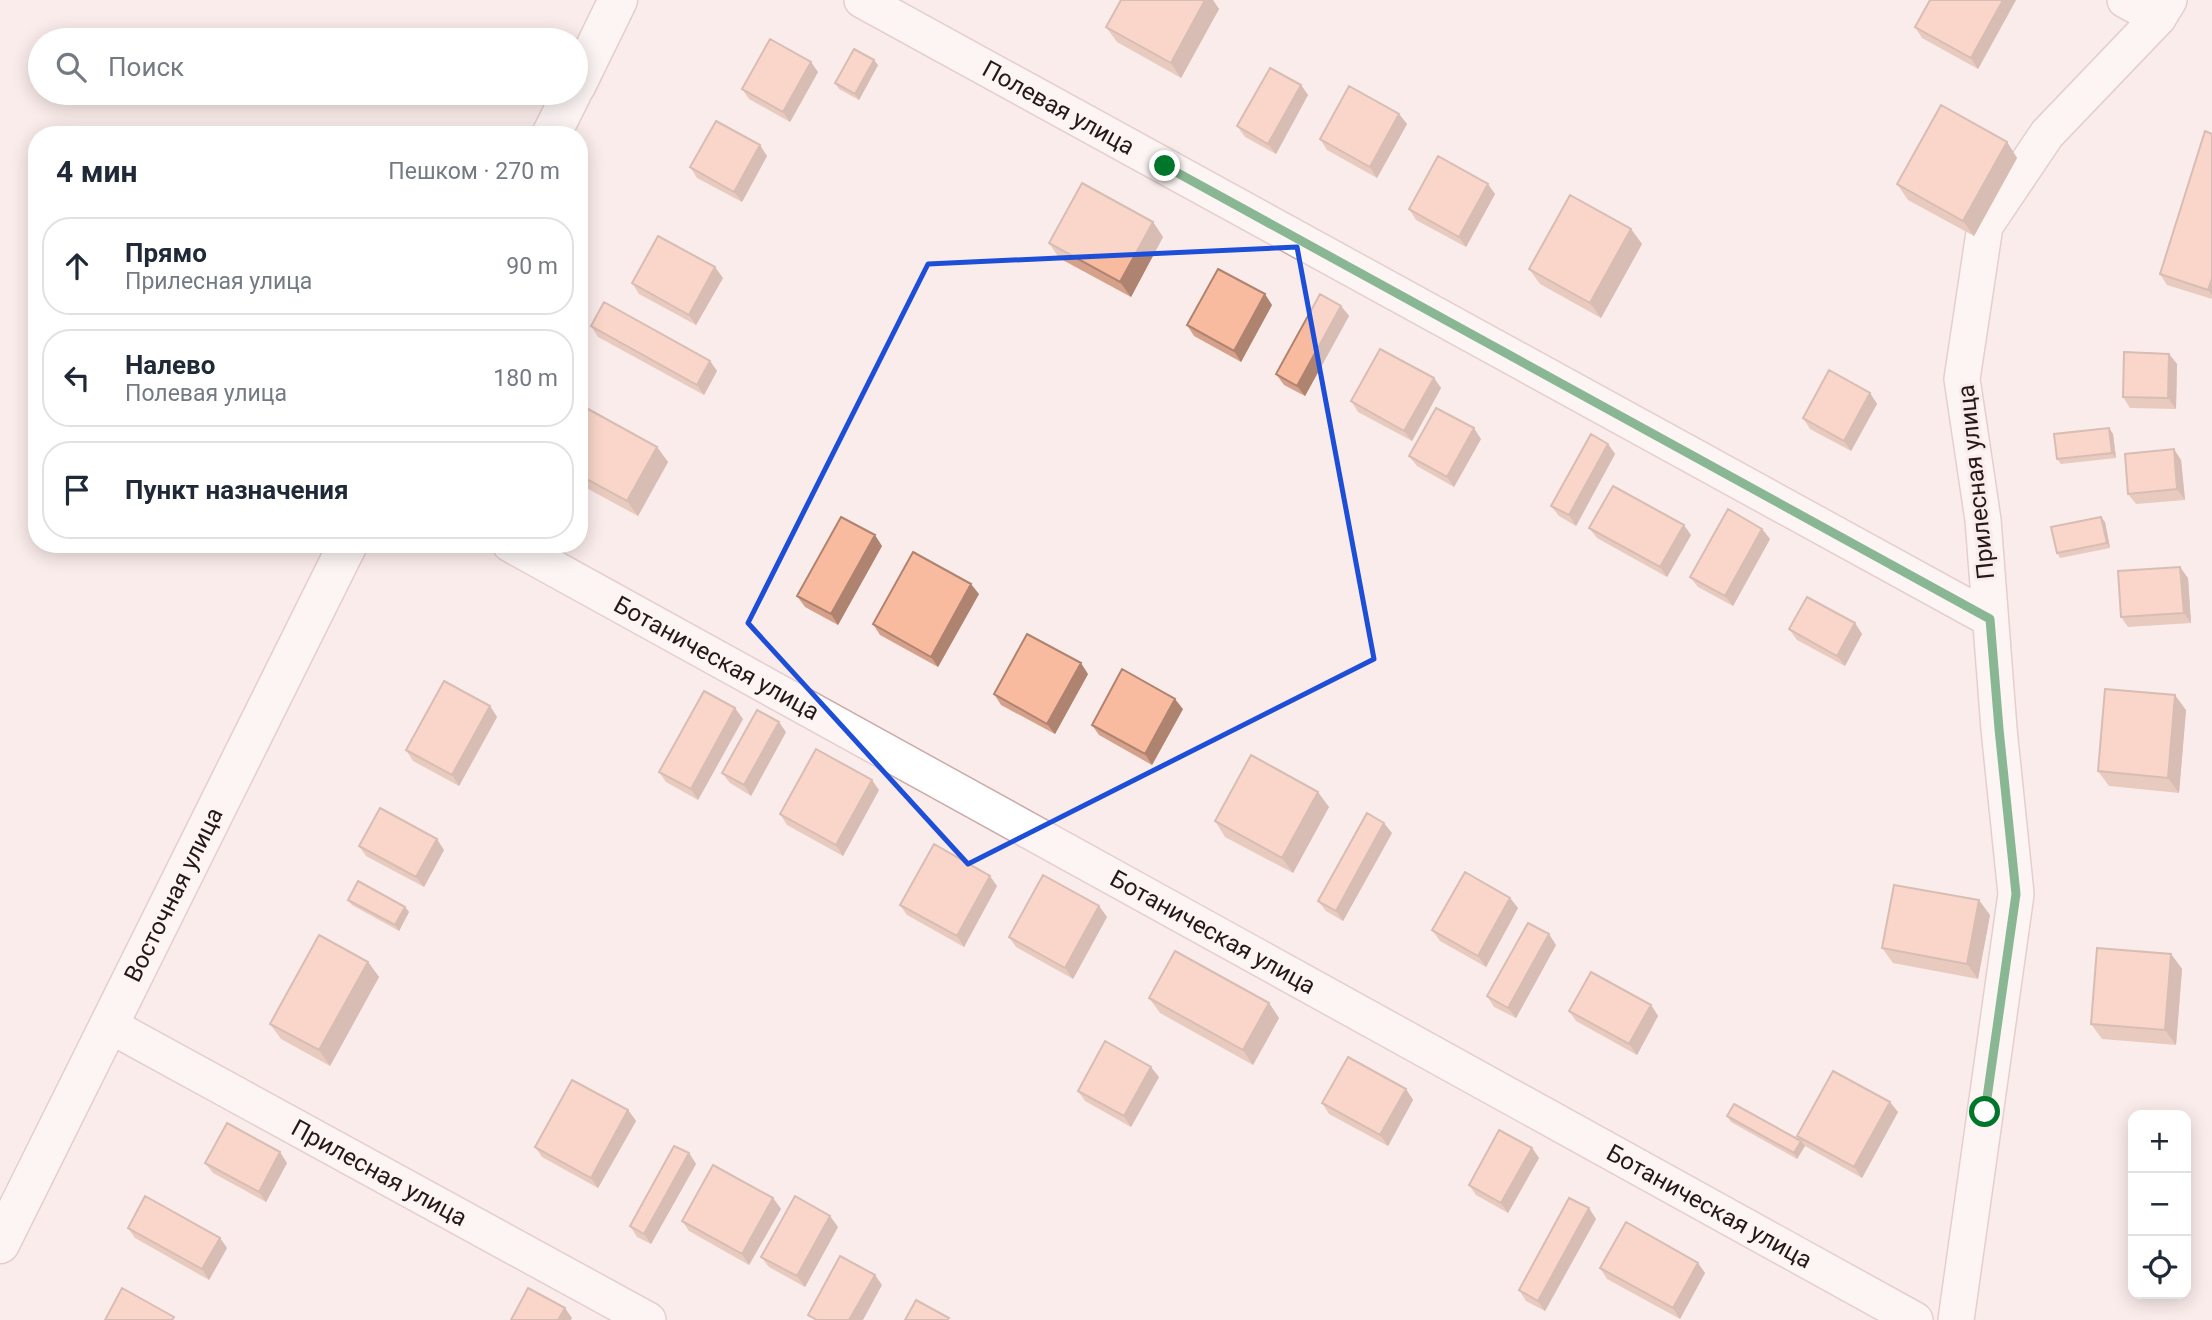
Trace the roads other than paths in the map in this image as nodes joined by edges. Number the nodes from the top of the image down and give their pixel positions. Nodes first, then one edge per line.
1 (618, 0) edge
2 (862, 0) edge
3 (2126, 0) edge
4 (2163, 9) edge
5 (588, 61) edge
6 (566, 105) edge
7 (556, 126) edge
8 (344, 553) edge
9 (526, 553) edge
10 (1990, 619) junction
11 (109, 1025) junction
12 (0, 1244) edge
13 (649, 1320) edge
14 (1915, 1320) edge
15 (1956, 1320) edge

1 - 5 street
2 - 10 street, Полевая улица
3 - 4 street
4 - 10 street, Прилесная улица
6 - 7 street
8 - 11 street, Восточная улица
9 - 14 street, Ботаническая улица
10 - 15 street, Прилесная улица
11 - 12 street, Восточная улица
11 - 13 street, Прилесная улица

